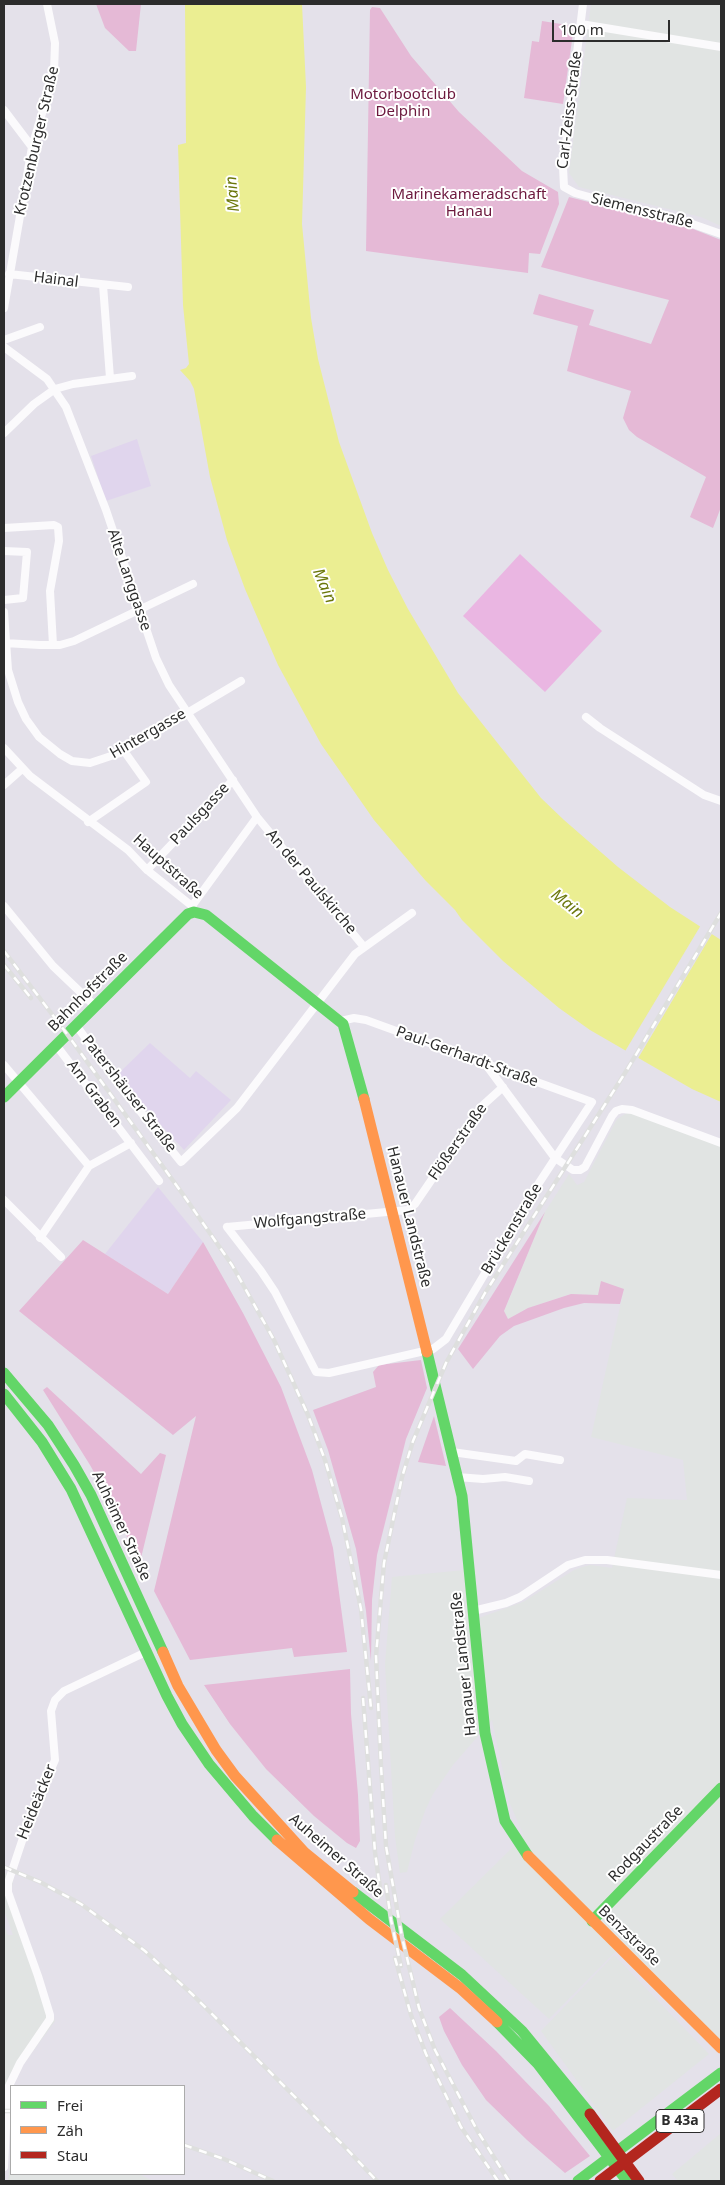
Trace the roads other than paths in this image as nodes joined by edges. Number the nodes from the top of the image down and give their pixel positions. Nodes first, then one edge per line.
1 (47, 4) edge
2 (583, 4) edge
3 (580, 24) junction
4 (721, 47) edge
5 (4, 110) edge
6 (32, 147) junction
7 (564, 187) joint
8 (721, 234) edge
9 (7, 261) edge
10 (9, 274) junction
11 (103, 285) junction
12 (128, 287) dead end
13 (4, 308) edge
14 (40, 327) dead end
15 (4, 340) edge
16 (4, 347) edge
17 (132, 376) dead end
18 (110, 378) junction
19 (55, 388) junction
20 (4, 433) edge
21 (4, 528) edge
22 (4, 551) edge
23 (193, 584) dead end
24 (4, 600) edge
25 (139, 609) junction
26 (4, 612) edge
27 (5, 643) edge
28 (53, 645) junction
29 (241, 681) dead end
30 (187, 712) junction
31 (586, 717) dead end
32 (4, 748) edge
33 (124, 751) junction
34 (22, 769) junction
35 (233, 780) junction
36 (4, 785) edge
37 (721, 801) edge
38 (258, 818) junction
39 (88, 822) junction
40 (147, 870) junction
41 (4, 906) edge
42 (193, 909) junction
43 (412, 913) dead end
44 (364, 947) junction
45 (317, 1002) junction
46 (96, 1007) junction
47 (341, 1021) junction
48 (76, 1025) junction
49 (56, 1045) junction
50 (484, 1062) junction
51 (4, 1065) edge
52 (18, 1082) junction
53 (502, 1088) junction
54 (4, 1096) edge
55 (592, 1102) joint
56 (130, 1143) junction
57 (721, 1143) edge
58 (555, 1158) junction
59 (89, 1166) junction
60 (159, 1181) dead end
61 (4, 1200) edge
62 (392, 1212) junction
63 (40, 1238) junction
64 (61, 1257) dead end
65 (428, 1350) junction
66 (4, 1373) edge
67 (4, 1394) edge
68 (452, 1452) junction
69 (560, 1460) dead end
70 (458, 1477) junction
71 (529, 1481) dead end
72 (721, 1574) edge
73 (473, 1611) junction
74 (146, 1652) junction
75 (721, 1788) edge
76 (518, 1844) joint
77 (592, 1921) junction
78 (721, 2048) edge
79 (721, 2073) edge
80 (720, 2090) edge
81 (4, 2167) edge
82 (578, 2181) edge
83 (600, 2181) edge
84 (627, 2181) edge
85 (639, 2181) edge

1 - 6 street, Krotzenburger Straße
2 - 3 street, Carl-Zeiss-Straße
3 - 4 street
3 - 7 street, Carl-Zeiss-Straße
5 - 6 street
6 - 9 street, Krotzenburger Straße
7 - 8 street, Siemensstraße
9 - 10 street, Krotzenburger Straße
10 - 11 street, Hainal
10 - 13 street, Krotzenburger Straße
11 - 12 street, Hainal
11 - 18 street
14 - 15 street
16 - 19 street, Alte Langgasse
17 - 18 street
18 - 19 street
19 - 20 street
19 - 25 street, Alte Langgasse
21 - 28 street
22 - 24 street
23 - 25 street
25 - 28 street
25 - 30 street, Alte Langgasse
26 - 27 street, Hintergasse
27 - 28 street
27 - 33 street, Hintergasse
29 - 30 street, Hintergasse
30 - 33 street, Hintergasse
30 - 35 street, Alte Langgasse
31 - 37 street
32 - 34 street, Hauptstraße
33 - 39 street
34 - 36 street
34 - 39 street, Hauptstraße
35 - 38 street, Alte Langgasse
35 - 40 street, Paulsgasse
38 - 42 street
38 - 44 street, An der Paulskirche
39 - 40 street, Hauptstraße
40 - 42 street, Hauptstraße
41 - 46 street
42 - 45 main road, Hauptstraße
42 - 46 main road, Bahnhofstraße
43 - 44 street
44 - 45 street
45 - 47 main road
45 - 48 street, Patershäuser Straße
46 - 48 main road, Bahnhofstraße
47 - 50 street, Paul-Gerhardt-Straße
47 - 62 main road, Hanauer Landstraße
48 - 49 main road, Bahnhofstraße
49 - 52 main road, Bahnhofstraße
49 - 56 street, Am Graben
50 - 53 street
50 - 55 street, Paul-Gerhardt-Straße
51 - 52 street
52 - 54 main road, Bahnhofstraße
52 - 59 street
53 - 58 street
53 - 62 street, Flößerstraße
55 - 58 street, Brückenstraße
56 - 59 street, Am Graben
56 - 60 street, Am Graben
57 - 58 street
58 - 65 street, Brückenstraße
59 - 63 street, Am Graben
61 - 63 street
62 - 65 main road, Hanauer Landstraße
62 - 65 street, Wolfgangstraße
63 - 64 street
65 - 68 main road, Hanauer Landstraße
66 - 85 main road, Auheimer Straße
67 - 74 main road, Auheimer Straße
68 - 69 street
68 - 70 main road, Hanauer Landstraße
70 - 71 street
70 - 73 main road, Hanauer Landstraße
72 - 73 street
73 - 76 main road, Hanauer Landstraße
74 - 81 street, Heideäcker
74 - 84 main road, Auheimer Straße
75 - 77 main road, Rodgaustraße
76 - 77 main road, Benzstraße
77 - 78 main road, Benzstraße
79 - 82 main road, B 43a
80 - 83 main road, B 43a

